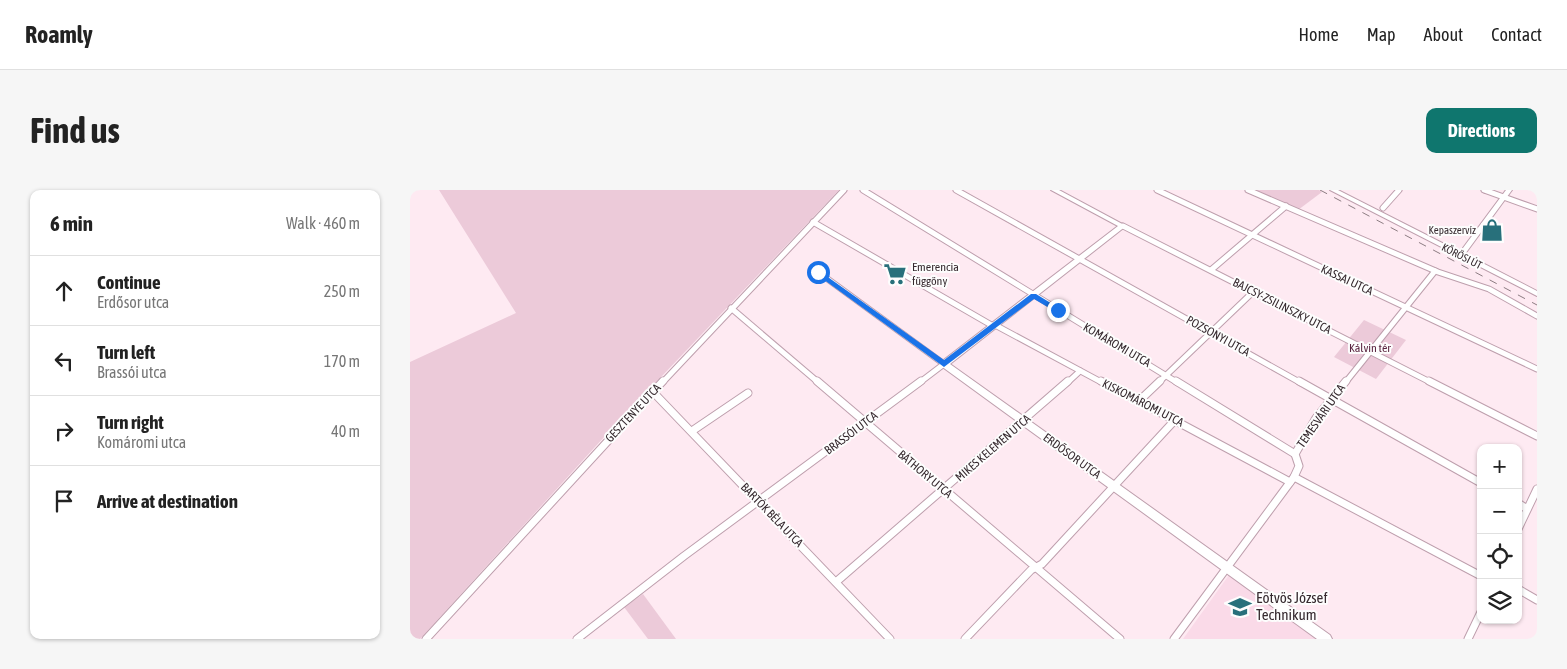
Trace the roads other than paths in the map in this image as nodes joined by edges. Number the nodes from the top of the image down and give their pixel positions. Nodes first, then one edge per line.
1 (844, 190) edge
2 (862, 190) edge
3 (956, 190) edge
4 (1054, 190) edge
5 (1157, 190) edge
6 (1248, 190) edge
7 (1333, 190) edge
8 (1400, 190) edge
9 (1484, 190) edge
10 (1509, 190) edge
11 (1504, 197) junction
12 (1286, 206) junction
13 (1383, 208) dead end
14 (1537, 209) edge
15 (814, 222) junction
16 (1124, 226) junction
17 (1252, 235) junction
18 (1461, 255) junction
19 (1080, 259) junction
20 (1211, 270) junction
21 (1435, 271) junction
22 (818, 272) dead end
23 (1254, 292) junction
24 (1537, 294) edge
25 (1034, 295) junction
26 (1404, 307) junction
27 (731, 308) junction
28 (1537, 316) edge
29 (994, 326) junction
30 (1211, 332) junction
31 (1369, 351) junction
32 (944, 364) junction
33 (1537, 369) edge
34 (1080, 371) junction
35 (1167, 374) junction
36 (653, 392) junction
37 (748, 393) dead end
38 (1331, 399) junction
39 (1139, 401) junction
40 (1024, 420) junction
41 (1175, 420) junction
42 (865, 423) junction
43 (692, 431) junction
44 (1537, 436) edge
45 (1295, 454) junction
46 (1292, 479) junction
47 (1477, 480) edge
48 (1114, 486) junction
49 (1537, 489) edge
50 (944, 490) junction
51 (759, 501) junction
52 (1522, 506) edge
53 (1527, 509) junction
54 (1522, 520) edge
55 (1227, 567) junction
56 (1035, 568) junction
57 (1477, 574) edge
58 (836, 582) junction
59 (1522, 591) edge
60 (1537, 600) edge
61 (1477, 620) edge
62 (426, 639) edge
63 (577, 639) edge
64 (890, 639) edge
65 (965, 639) edge
66 (1120, 639) edge
67 (1174, 639) edge
68 (1326, 639) edge
69 (1468, 639) edge

1 - 15 street, GESZTENYE UTCA
2 - 25 street, KOMÁROMI UTCA
3 - 19 street, POZSONYI UTCA
4 - 16 street, BAJCSY-ZSILINSZKY UTCA
5 - 17 street, KASSAI UTCA
6 - 12 street
7 - 18 street, KŐRÖSI ÚT
8 - 13 street
9 - 11 street
10 - 11 street
11 - 14 street
11 - 18 street
12 - 17 street
12 - 21 street
15 - 27 street, GESZTENYE UTCA
15 - 29 street, KISKOMÁROMI UTCA
16 - 19 street, BRASSÓI UTCA
16 - 20 street, BAJCSY-ZSILINSZKY UTCA
17 - 20 street
17 - 26 street, KASSAI UTCA
18 - 24 street, KŐRÖSI ÚT
19 - 25 street, BRASSÓI UTCA
19 - 30 street, POZSONYI UTCA
20 - 23 street, BAJCSY-ZSILINSZKY UTCA
21 - 26 street, TEMESVÁRI UTCA
21 - 28 street
22 - 32 street, ERDŐSOR UTCA
23 - 30 street
23 - 31 street, BAJCSY-ZSILINSZKY UTCA
25 - 29 street, BRASSÓI UTCA
25 - 35 street, KOMÁROMI UTCA
26 - 31 street, TEMESVÁRI UTCA
26 - 33 street, KASSAI UTCA
27 - 36 street, GESZTENYE UTCA
27 - 42 street, BÁTHORY UTCA
29 - 32 street, BRASSÓI UTCA
29 - 34 street, KISKOMÁROMI UTCA
30 - 35 street
30 - 38 street, POZSONYI UTCA
31 - 38 street, TEMESVÁRI UTCA
31 - 44 street, BAJCSY-ZSILINSZKY UTCA
32 - 40 street, ERDŐSOR UTCA
32 - 42 street, BRASSÓI UTCA
34 - 39 street, KISKOMÁROMI UTCA
34 - 40 street, MIKES KELEMEN UTCA
35 - 39 street
35 - 45 street, KOMÁROMI UTCA
36 - 43 street, BARTÓK BÉLA UTCA
36 - 62 street, GESZTENYE UTCA
37 - 43 street
38 - 45 street, TEMESVÁRI UTCA
38 - 47 street, POZSONYI UTCA
39 - 41 street, KISKOMÁROMI UTCA
40 - 48 street, ERDŐSOR UTCA
40 - 50 street, MIKES KELEMEN UTCA
41 - 46 street, KISKOMÁROMI UTCA
41 - 48 street
42 - 50 street, BÁTHORY UTCA
42 - 51 street, BRASSÓI UTCA
43 - 51 street, BARTÓK BÉLA UTCA
45 - 46 street, TEMESVÁRI UTCA
46 - 55 street
46 - 57 street
48 - 55 street, ERDŐSOR UTCA
48 - 56 street
49 - 53 street
50 - 56 street, BÁTHORY UTCA
50 - 58 street, MIKES KELEMEN UTCA
51 - 58 street, BARTÓK BÉLA UTCA
51 - 63 street, BRASSÓI UTCA
52 - 53 street
53 - 54 street
55 - 67 street
55 - 68 street, ERDŐSOR UTCA
56 - 65 street
56 - 66 street, BÁTHORY UTCA
58 - 64 street, BARTÓK BÉLA UTCA
59 - 60 street
61 - 69 street

